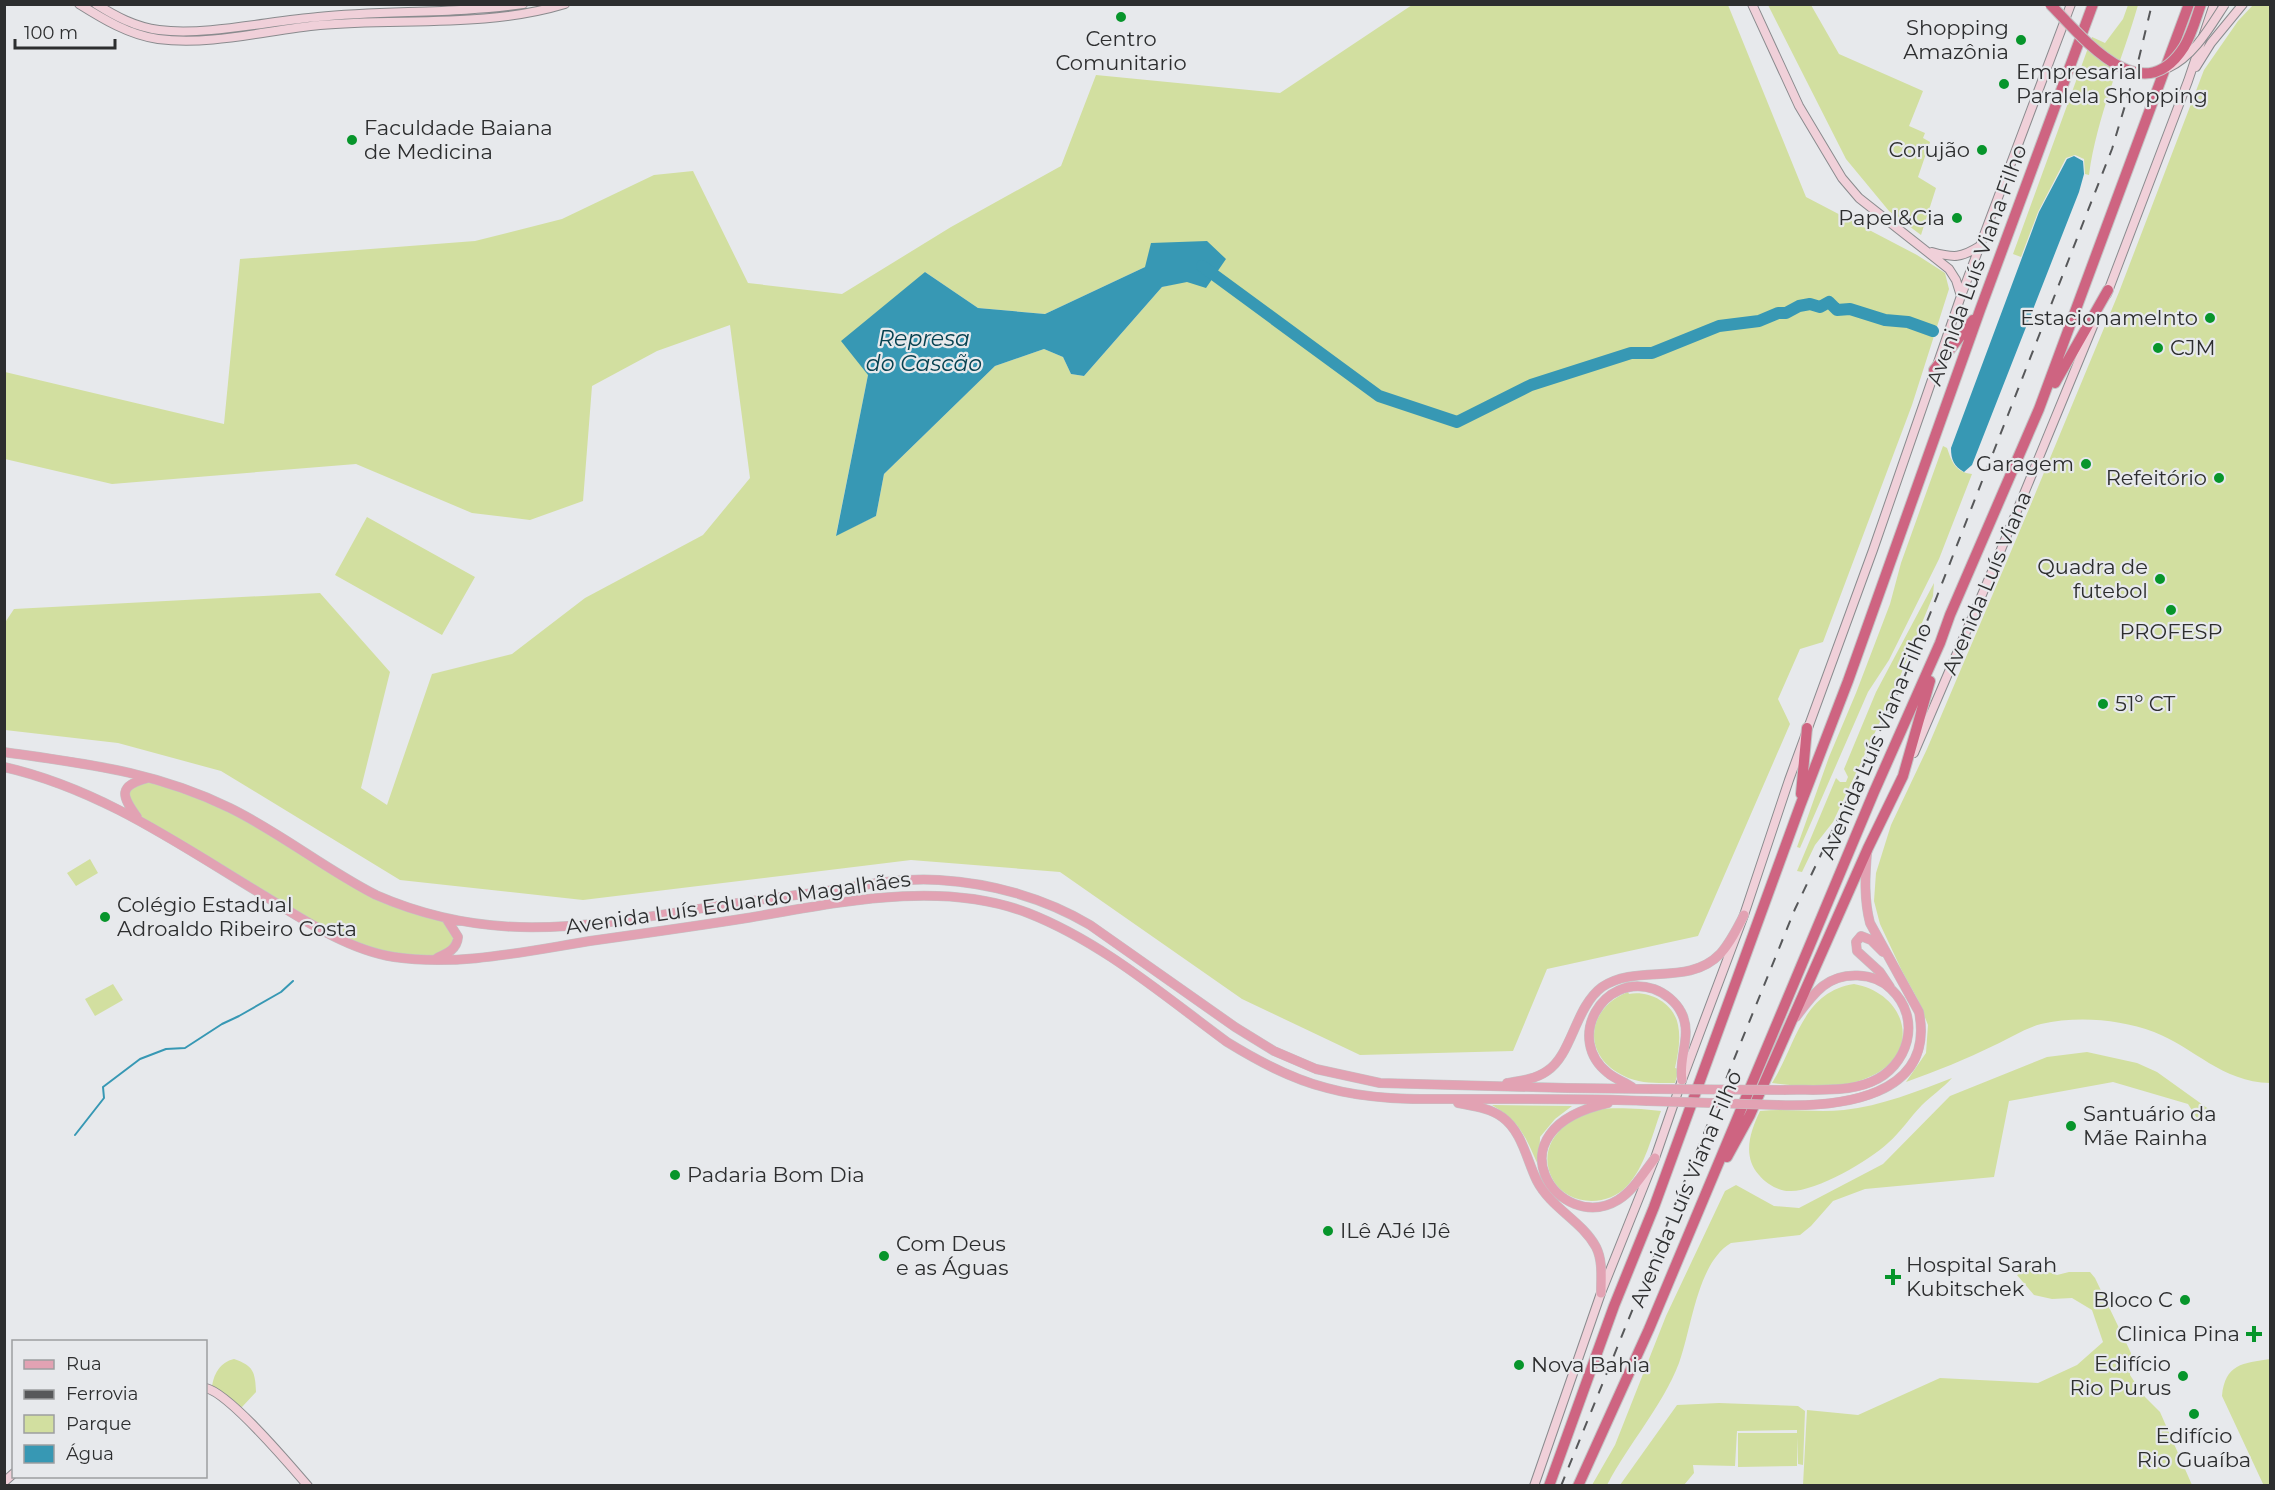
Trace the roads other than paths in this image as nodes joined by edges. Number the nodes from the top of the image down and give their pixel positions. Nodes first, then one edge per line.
1 (79, 4) edge
2 (96, 4) edge
3 (523, 4) edge
4 (565, 4) edge
5 (1752, 4) edge
6 (2050, 4) edge
7 (2071, 4) edge
8 (2093, 4) edge
9 (2188, 4) edge
10 (2201, 4) edge
11 (2214, 4) edge
12 (2225, 4) edge
13 (2243, 4) edge
14 (2162, 71) junction
15 (2188, 81) junction
16 (1980, 246) junction
17 (1926, 250) junction
18 (2108, 290) junction
19 (1961, 296) junction
20 (1980, 310) junction
21 (1934, 370) junction
22 (2039, 409) junction
23 (1940, 643) junction
24 (1807, 728) junction
25 (4, 752) edge
26 (4, 767) edge
27 (1903, 776) junction
28 (150, 777) junction
29 (1800, 806) junction
30 (137, 818) junction
31 (1868, 848) junction
32 (1744, 915) junction
33 (446, 918) junction
34 (429, 960) junction
35 (1891, 960) junction
36 (1891, 988) junction
37 (1793, 1021) junction
38 (1682, 1080) junction
39 (1472, 1086) junction
40 (1635, 1088) junction
41 (1447, 1100) junction
42 (1622, 1100) junction
43 (1655, 1158) junction
44 (1700, 1205) junction
45 (1601, 1293) junction
46 (207, 1388) edge
47 (1579, 1484) edge
48 (308, 1485) edge
49 (1534, 1485) edge
50 (1549, 1485) edge

1 - 4 main road
2 - 3 main road
5 - 17 main road
6 - 14 highway, bridge
7 - 16 main road, Avenida Luís Viana Filho
8 - 20 highway, Avenida Luís Viana Filho
9 - 22 highway, Avenida Luís Viana Filho
10 - 14 highway, bridge
11 - 15 main road
12 - 14 main road, bridge
13 - 15 main road
15 - 18 main road
16 - 17 main road
16 - 19 main road, Avenida Luís Viana Filho
17 - 19 main road
18 - 22 highway
18 - 27 main road, Avenida Luís Viana
19 - 21 main road, Avenida Luís Viana Filho
20 - 21 highway
20 - 29 highway, Avenida Luís Viana Filho
21 - 24 main road, Avenida Luís Viana Filho
22 - 23 highway, Avenida Luís Viana Filho
23 - 27 highway
23 - 44 highway, Avenida Luís Viana Filho
24 - 29 highway
24 - 32 main road, Avenida Luís Viana Filho
25 - 28 main road, Avenida Luís Eduardo Magalhães
26 - 30 main road, Avenida Luís Eduardo Magalhães
27 - 31 highway
28 - 30 main road
28 - 33 main road, Avenida Luís Eduardo Magalhães
29 - 50 highway, Avenida Luís Viana Filho
30 - 34 main road, Avenida Luís Eduardo Magalhães
31 - 35 main road, Avenida Luís Eduardo Magalhães
31 - 37 highway
32 - 38 main road, Avenida Luís Viana Filho
32 - 39 main road
33 - 34 main road
33 - 39 main road, Avenida Luís Eduardo Magalhães
34 - 41 main road, Avenida Luís Eduardo Magalhães
35 - 36 main road, Avenida Luís Eduardo Magalhães
35 - 42 main road, Avenida Luís Eduardo Magalhães, bridge
36 - 37 main road
36 - 40 main road, Avenida Luís Eduardo Magalhães, bridge
37 - 44 highway
38 - 40 main road
38 - 43 main road, Avenida Luís Viana Filho
39 - 40 main road, Avenida Luís Eduardo Magalhães
41 - 42 main road, Avenida Luís Eduardo Magalhães
41 - 45 main road
42 - 43 main road
43 - 45 main road, Avenida Luís Viana Filho
44 - 47 highway, Avenida Luís Viana Filho
45 - 49 main road, Avenida Luís Viana Filho
46 - 48 main road

